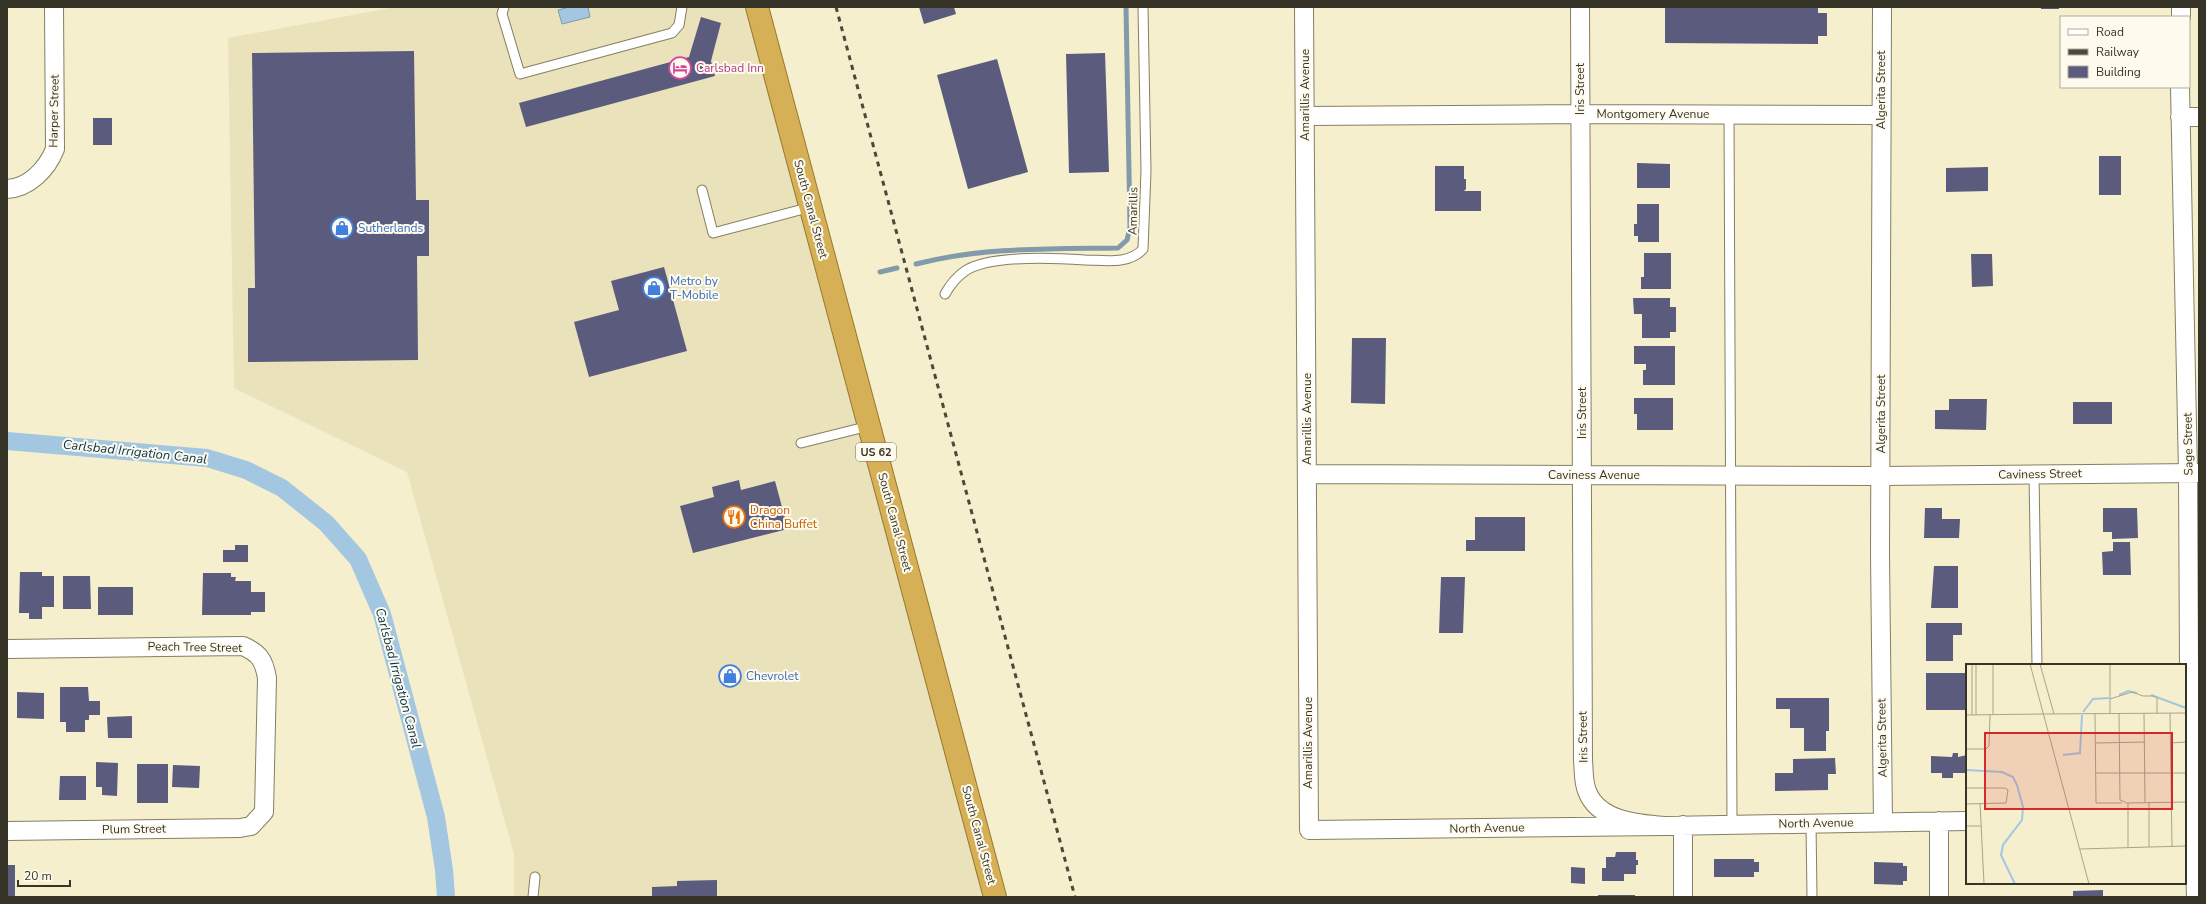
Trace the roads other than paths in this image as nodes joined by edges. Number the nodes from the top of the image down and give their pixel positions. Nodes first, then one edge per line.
1 (54, 7) edge
2 (504, 7) edge
3 (682, 7) edge
4 (757, 7) edge
5 (1143, 7) edge
6 (1304, 7) edge
7 (1580, 7) edge
8 (1882, 7) edge
9 (2180, 88) edge
10 (1579, 114) junction
11 (1729, 114) junction
12 (1881, 115) junction
13 (1305, 116) junction
14 (2180, 117) junction
15 (2199, 117) edge
16 (7, 189) edge
17 (702, 190) dead end
18 (811, 207) junction
19 (946, 294) dead end
20 (869, 426) junction
21 (801, 443) dead end
22 (2194, 473) edge
23 (1307, 474) junction
24 (2034, 474) junction
25 (1582, 476) junction
26 (1731, 476) junction
27 (1881, 476) junction
28 (7, 649) edge
29 (2037, 664) edge
30 (1605, 812) joint
31 (2193, 817) edge
32 (258, 819) joint
33 (1939, 821) junction
34 (1966, 821) edge
35 (1883, 822) junction
36 (1811, 823) junction
37 (1732, 824) junction
38 (1683, 825) junction
39 (1664, 826) junction
40 (1309, 830) joint
41 (7, 831) edge
42 (535, 877) dead end
43 (533, 897) edge
44 (995, 897) edge
45 (1683, 897) edge
46 (1812, 897) edge
47 (1939, 897) edge
48 (2196, 897) edge

1 - 16 street, Harper Street
2 - 3 lane
4 - 18 highway, South Canal Street / US 62
5 - 19 lane, Amarillis
6 - 13 street, Amarillis Avenue
7 - 10 street, Iris Street
8 - 12 street, Algerita Street
9 - 14 street, Sage Street
10 - 11 street, Montgomery Avenue
10 - 13 street, Montgomery Avenue
10 - 25 street, Iris Street
11 - 12 street, Montgomery Avenue
11 - 26 lane
12 - 27 street, Algerita Street
13 - 23 street, Amarillis Avenue
14 - 15 street
14 - 22 street, Sage Street
17 - 18 lane
18 - 20 highway, South Canal Street / US 62
20 - 21 lane
20 - 44 highway, South Canal Street / US 62
22 - 24 street, Caviness Street
22 - 31 street, Sage Street
23 - 25 street, Caviness Avenue
23 - 40 street, Amarillis Avenue
24 - 27 street, Caviness Street
24 - 29 lane
25 - 26 street, Caviness Avenue
25 - 30 street, Iris Street
26 - 27 street, Caviness Avenue
26 - 37 lane
27 - 35 street, Algerita Street
28 - 32 street, Peach Tree Street
30 - 39 street, North Avenue
31 - 48 street, Sage Street
32 - 41 street, Plum Street
33 - 34 street, North Avenue
33 - 35 street, North Avenue
33 - 47 street
35 - 36 street, North Avenue
36 - 37 street, North Avenue
36 - 46 lane
37 - 38 street, North Avenue
38 - 39 street, North Avenue
38 - 45 street
39 - 40 street, North Avenue
42 - 43 lane

